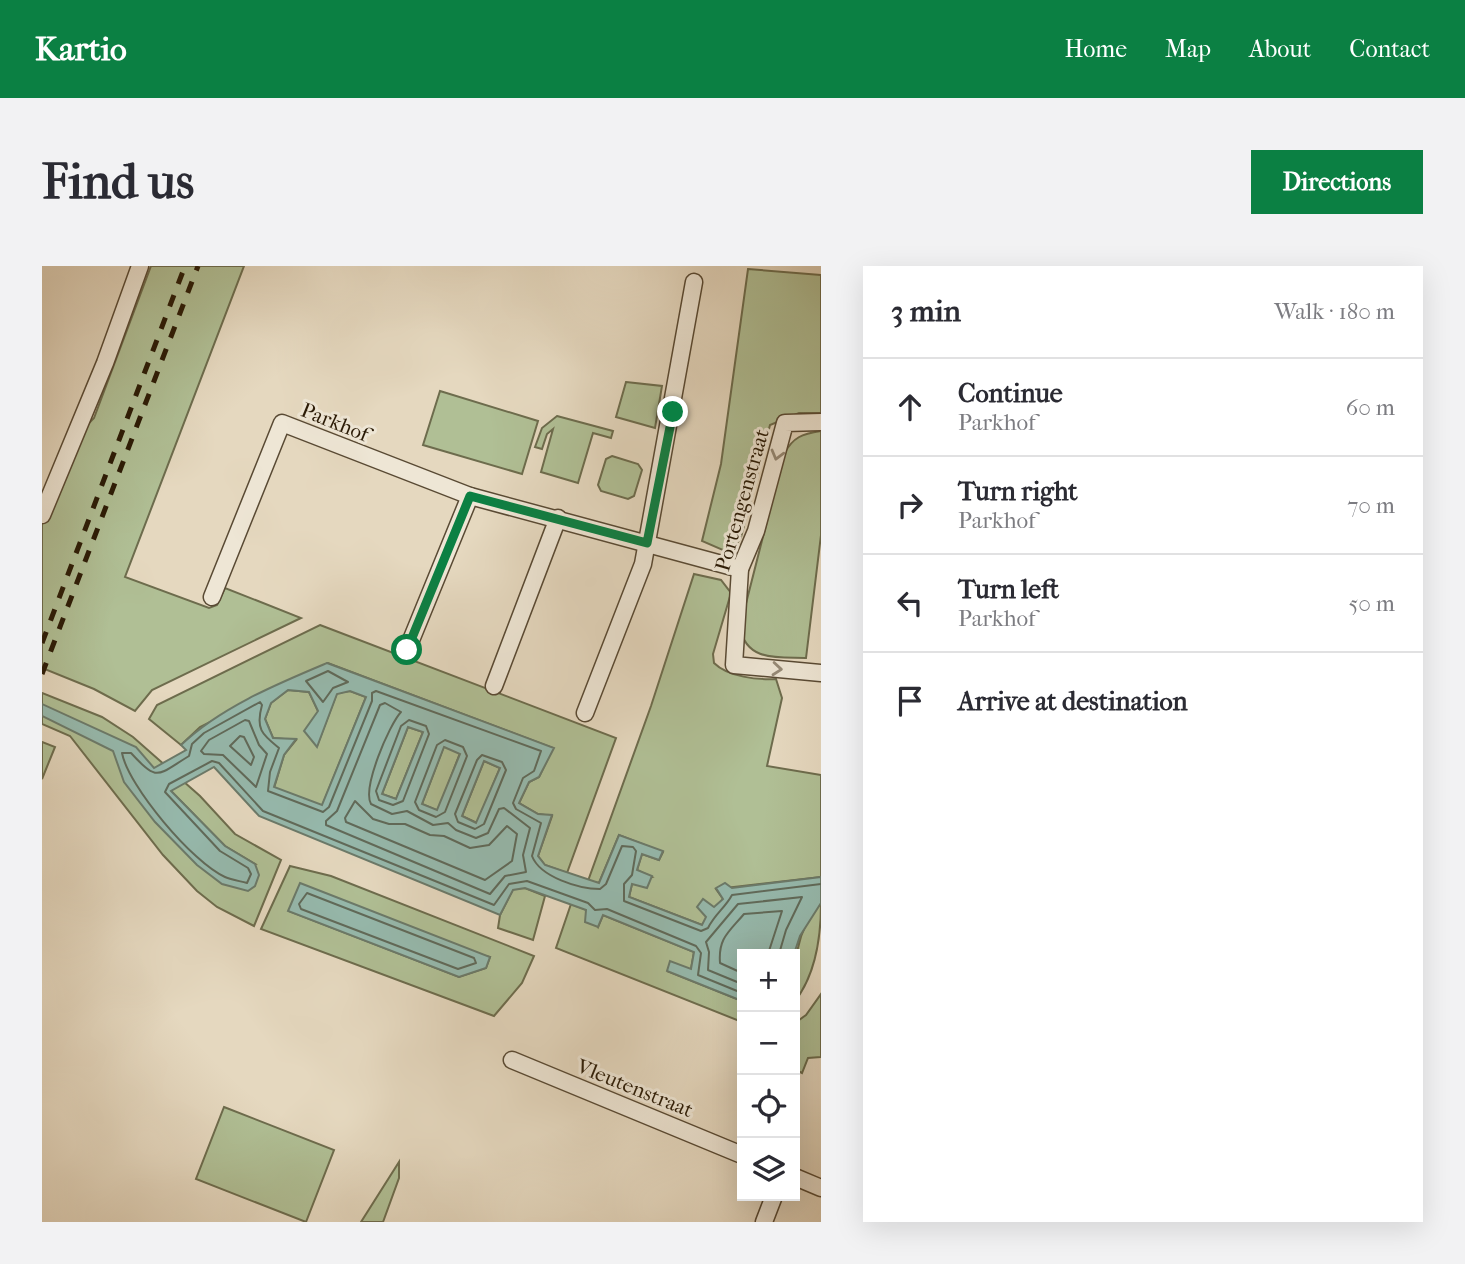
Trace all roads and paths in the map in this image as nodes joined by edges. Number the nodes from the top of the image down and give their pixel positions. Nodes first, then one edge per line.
1 (140, 266) edge
2 (694, 282) dead end
3 (821, 422) edge
4 (470, 496) junction
5 (42, 515) edge
6 (558, 518) junction
7 (647, 543) junction
8 (740, 569) junction
9 (212, 597) dead end
10 (407, 650) dead end
11 (821, 673) edge
12 (494, 686) dead end
13 (584, 713) dead end
14 (512, 1060) dead end
15 (737, 1153) edge
16 (800, 1179) edge
17 (821, 1188) edge
18 (772, 1201) edge
19 (764, 1222) edge

1 - 5 street
2 - 7 street
3 -> 8 street, Portengenstraat
4 - 6 street, Parkhof
4 - 9 street, Parkhof
4 - 10 street
6 - 7 street, Parkhof
6 - 12 street
7 - 8 street, Parkhof
7 - 13 street
8 -> 11 street, Portengenstraat
14 - 15 street, Vleutenstraat
16 - 17 street
18 - 19 street

